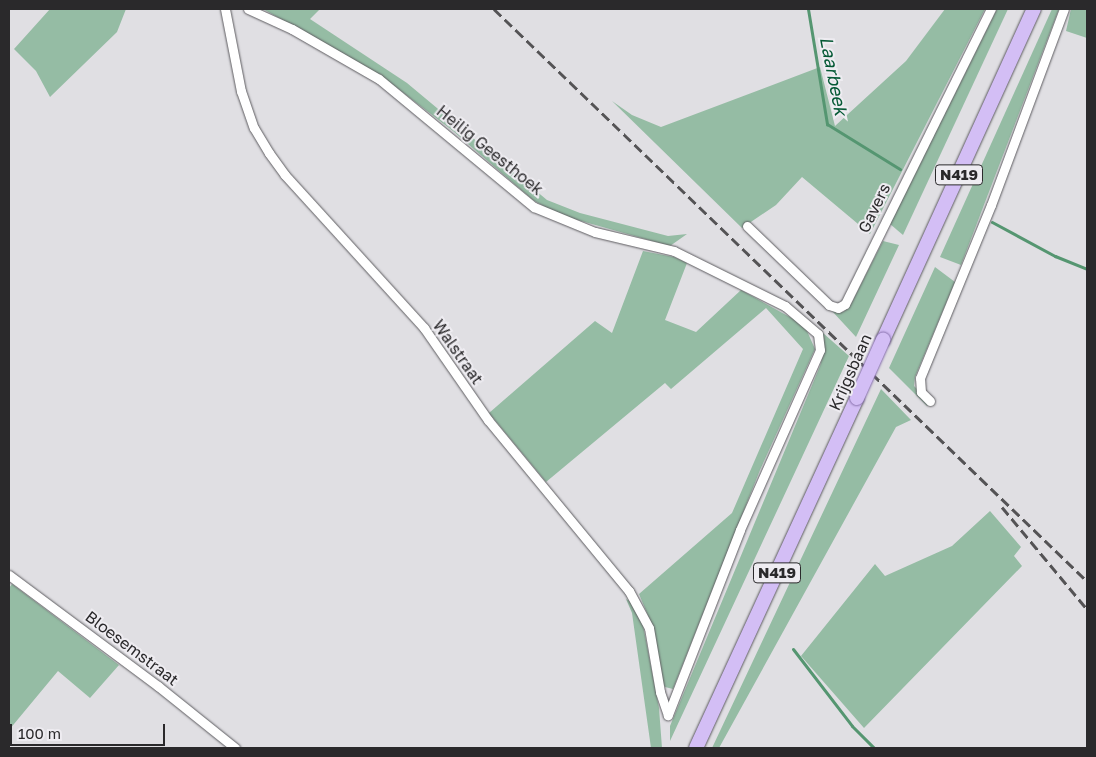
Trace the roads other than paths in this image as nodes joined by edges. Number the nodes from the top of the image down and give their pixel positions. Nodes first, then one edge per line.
1 (225, 9) edge
2 (248, 9) edge
3 (991, 9) edge
4 (1034, 9) edge
5 (1064, 9) edge
6 (747, 226) dead end
7 (820, 350) joint
8 (930, 402) dead end
9 (9, 576) edge
10 (235, 748) edge
11 (696, 748) edge

1 - 7 street, Walstraat
2 - 7 street, Heilig Geesthoek
3 - 6 street, Gavers
4 - 11 main road, Krijgsbaan / N419, bridge
5 - 8 street
9 - 10 street, Bloesemstraat

